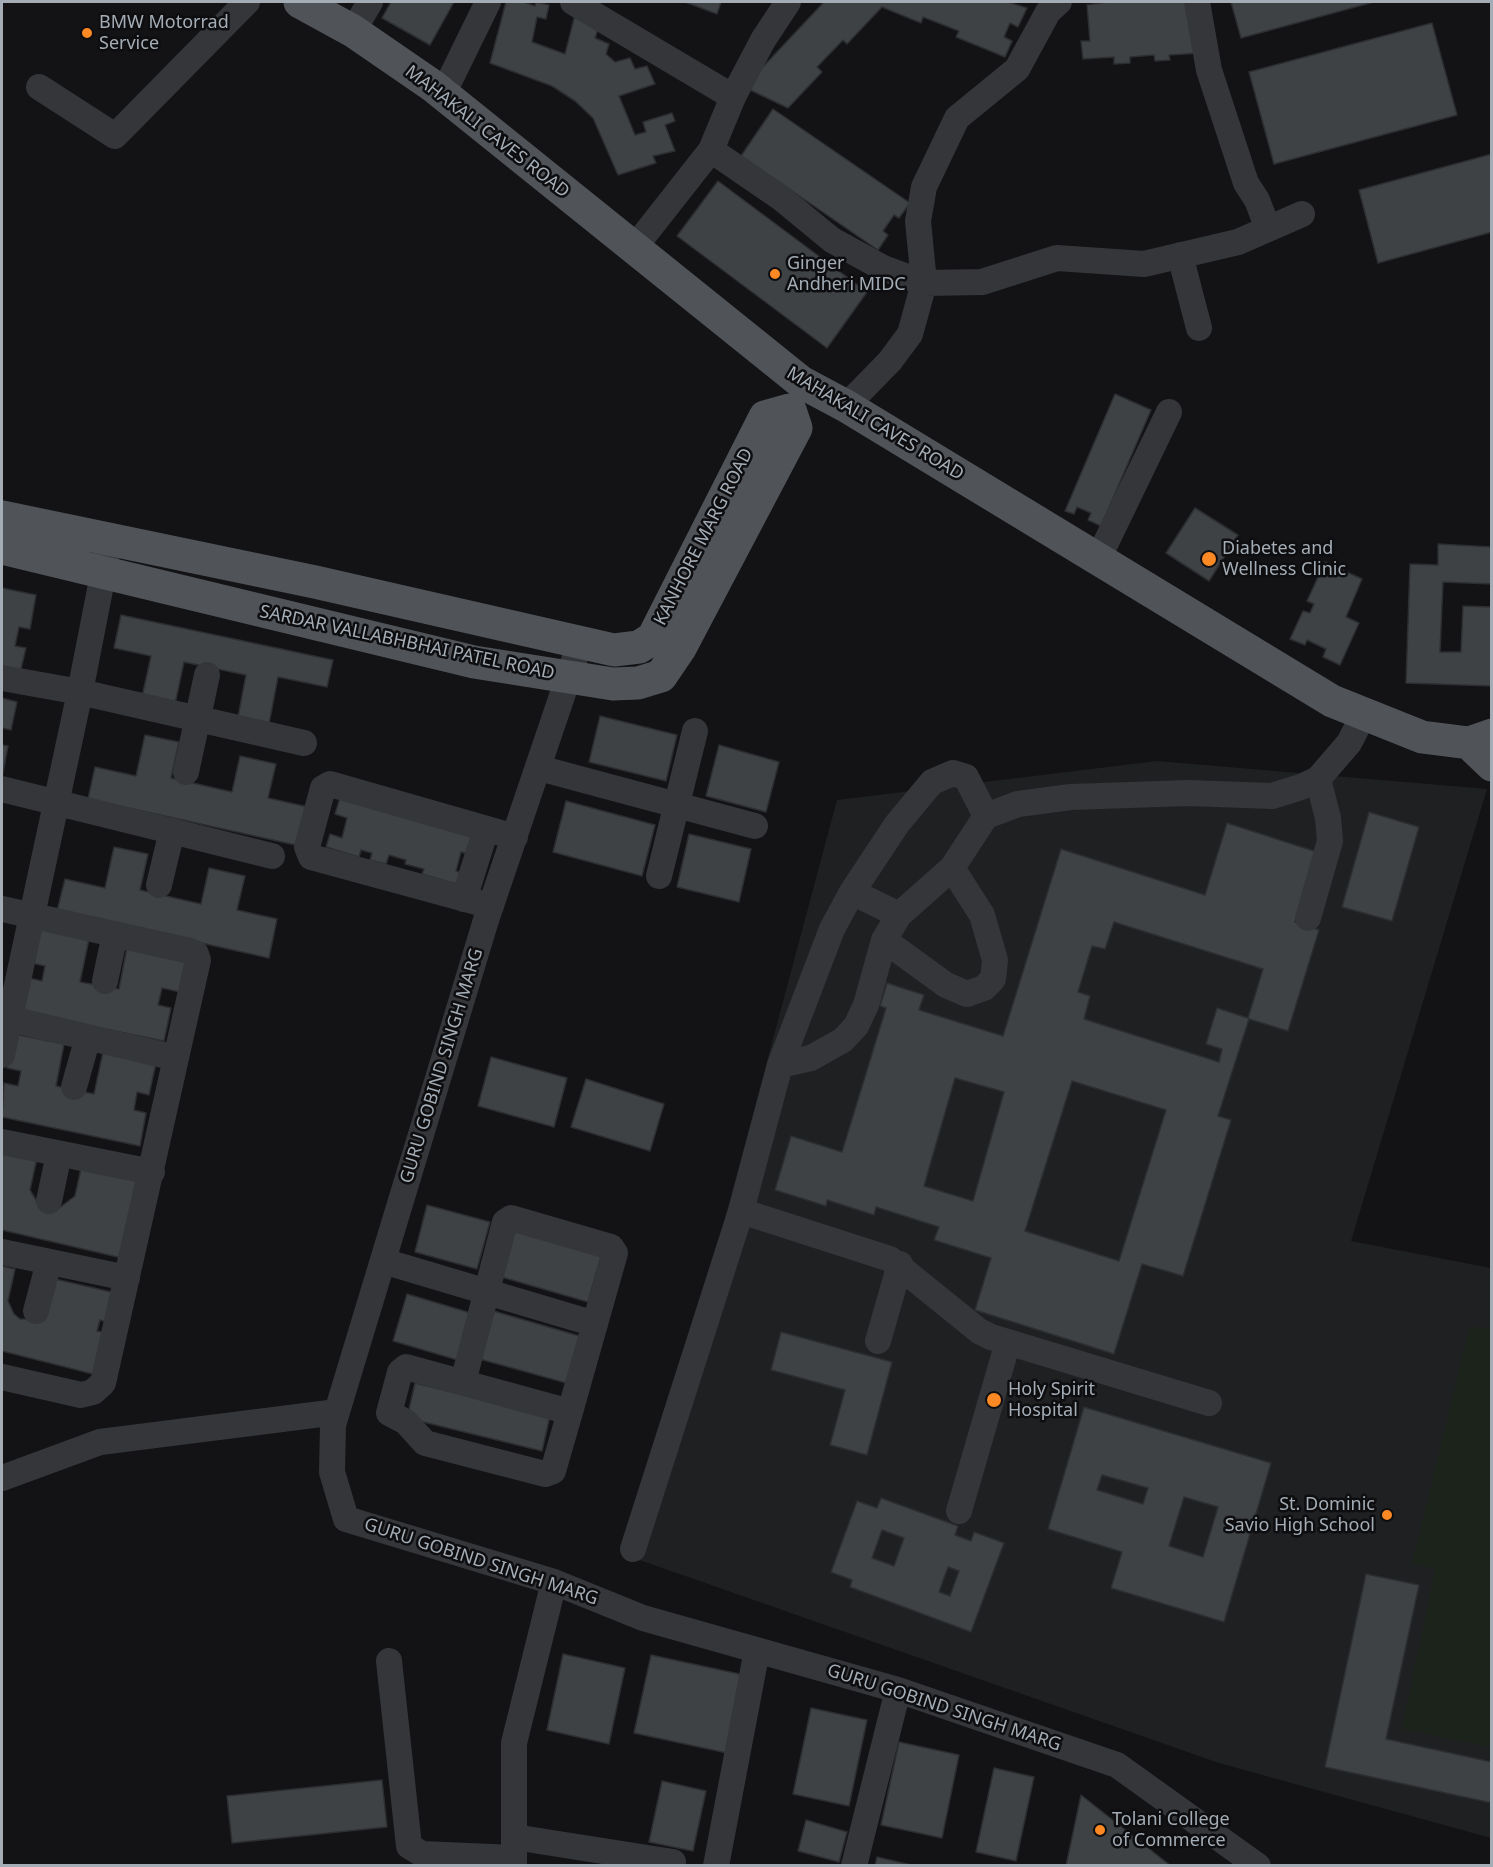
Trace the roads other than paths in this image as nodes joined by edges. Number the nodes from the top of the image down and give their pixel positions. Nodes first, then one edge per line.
1 (247, 2) edge
2 (300, 2) edge
3 (370, 2) edge
4 (488, 2) edge
5 (573, 2) edge
6 (788, 2) edge
7 (1197, 2) edge
8 (1045, 5) edge
9 (341, 17) edge
10 (39, 87) dead end
11 (443, 94) junction
12 (733, 97) junction
13 (711, 150) junction
14 (1302, 214) dead end
15 (1268, 229) junction
16 (634, 248) junction
17 (1180, 255) junction
18 (924, 283) junction
19 (1199, 328) dead end
20 (796, 396) junction
21 (846, 406) junction
22 (1169, 412) dead end
23 (2, 517) edge
24 (110, 541) junction
25 (2, 548) edge
26 (1098, 559) junction
27 (103, 573) junction
28 (580, 643) junction
29 (207, 675) dead end
30 (2, 678) edge
31 (569, 678) junction
32 (80, 692) junction
33 (1364, 714) junction
34 (198, 720) junction
35 (695, 730) dead end
36 (304, 743) dead end
37 (1484, 747) edge
38 (539, 768) junction
39 (186, 772) dead end
40 (1318, 779) junction
41 (2, 789) edge
42 (57, 802) junction
43 (677, 805) junction
44 (987, 816) junction
45 (755, 825) dead end
46 (486, 829) junction
47 (172, 831) junction
48 (515, 837) junction
49 (272, 856) dead end
50 (952, 868) junction
51 (658, 876) dead end
52 (159, 885) dead end
53 (852, 892) junction
54 (464, 899) junction
55 (491, 906) junction
56 (2, 909) edge
57 (899, 915) junction
58 (33, 916) junction
59 (1308, 918) dead end
60 (115, 934) junction
61 (884, 940) junction
62 (105, 981) dead end
63 (6, 1018) edge
64 (88, 1037) junction
65 (2, 1055) edge
66 (176, 1058) junction
67 (780, 1065) junction
68 (74, 1087) dead end
69 (2, 1142) edge
70 (59, 1154) junction
71 (152, 1172) junction
72 (49, 1201) dead end
73 (741, 1211) junction
74 (2, 1252) edge
75 (383, 1261) junction
76 (49, 1262) junction
77 (900, 1264) junction
78 (127, 1278) junction
79 (486, 1292) junction
80 (36, 1311) dead end
81 (595, 1324) junction
82 (878, 1341) dead end
83 (1008, 1342) junction
84 (2, 1377) edge
85 (464, 1382) junction
86 (1209, 1403) dead end
87 (337, 1412) junction
88 (570, 1413) junction
89 (2, 1478) edge
90 (959, 1511) dead end
91 (633, 1549) dead end
92 (554, 1582) junction
93 (757, 1650) junction
94 (389, 1661) dead end
95 (898, 1690) junction
96 (514, 1853) edge
97 (673, 1862) dead end
98 (588, 1866) edge
99 (716, 1866) edge
100 (854, 1866) edge
101 (1258, 1866) edge

1 - 10 street
2 - 9 main road, MAHAKALI CAVES ROAD
3 - 9 street
4 - 11 street
5 - 12 street
6 - 12 street
7 - 15 street
8 - 18 street
9 - 11 main road, MAHAKALI CAVES ROAD
11 - 16 main road, MAHAKALI CAVES ROAD
12 - 13 street
13 - 16 street
13 - 18 street
14 - 15 street
15 - 17 street
16 - 20 main road, MAHAKALI CAVES ROAD
17 - 18 street
17 - 19 street
18 - 21 street
20 - 21 main road, MAHAKALI CAVES ROAD
20 - 28 main road, KANHORE MARG ROAD
20 - 31 main road, SARDAR VALLABHBHAI PATEL ROAD
21 - 26 main road, MAHAKALI CAVES ROAD
22 - 26 street
23 - 24 main road, SARDAR VALLABHBHAI PATEL ROAD
24 - 27 street
24 - 28 main road, SARDAR VALLABHBHAI PATEL ROAD
25 - 27 main road, SARDAR VALLABHBHAI PATEL ROAD
26 - 33 main road, MAHAKALI CAVES ROAD
27 - 31 main road, SARDAR VALLABHBHAI PATEL ROAD
27 - 32 street
28 - 31 street, GURU GOBIND SINGH MARG
29 - 34 street
30 - 32 street
31 - 38 street, GURU GOBIND SINGH MARG
32 - 34 street
32 - 42 street
33 - 37 main road, MAHAKALI CAVES ROAD
33 - 40 street
34 - 36 street
34 - 39 street
35 - 43 street
38 - 43 street
38 - 48 street, GURU GOBIND SINGH MARG
40 - 44 street
40 - 59 street
41 - 42 street
42 - 47 street
42 - 58 street
43 - 45 street
43 - 51 street
44 - 50 street
44 - 53 street
46 - 48 street
46 - 54 street
46 - 54 street
47 - 49 street
47 - 52 street
48 - 55 street, GURU GOBIND SINGH MARG
50 - 57 street
50 - 61 street
53 - 57 street
53 - 67 street
54 - 55 street
55 - 75 street, GURU GOBIND SINGH MARG
56 - 58 street
57 - 61 street
58 - 60 street
58 - 63 street
60 - 62 street
60 - 66 street
61 - 67 street
63 - 64 street
63 - 65 street
64 - 66 street
64 - 68 street
66 - 71 street
67 - 73 street
69 - 70 street
70 - 71 street
70 - 72 street
71 - 78 street
73 - 77 street
73 - 91 street
74 - 76 street
75 - 79 street
75 - 87 street, GURU GOBIND SINGH MARG
76 - 78 street
76 - 80 street
77 - 82 street
77 - 83 street
78 - 84 street
79 - 81 street
79 - 81 street
79 - 85 street
81 - 88 street
83 - 86 street
83 - 90 street
85 - 88 street
85 - 88 street
87 - 89 street
87 - 92 street, GURU GOBIND SINGH MARG
92 - 93 street, GURU GOBIND SINGH MARG
92 - 96 street
93 - 95 street, GURU GOBIND SINGH MARG
93 - 99 street
94 - 96 street
95 - 100 street
95 - 101 street, GURU GOBIND SINGH MARG
96 - 97 street
96 - 98 street

